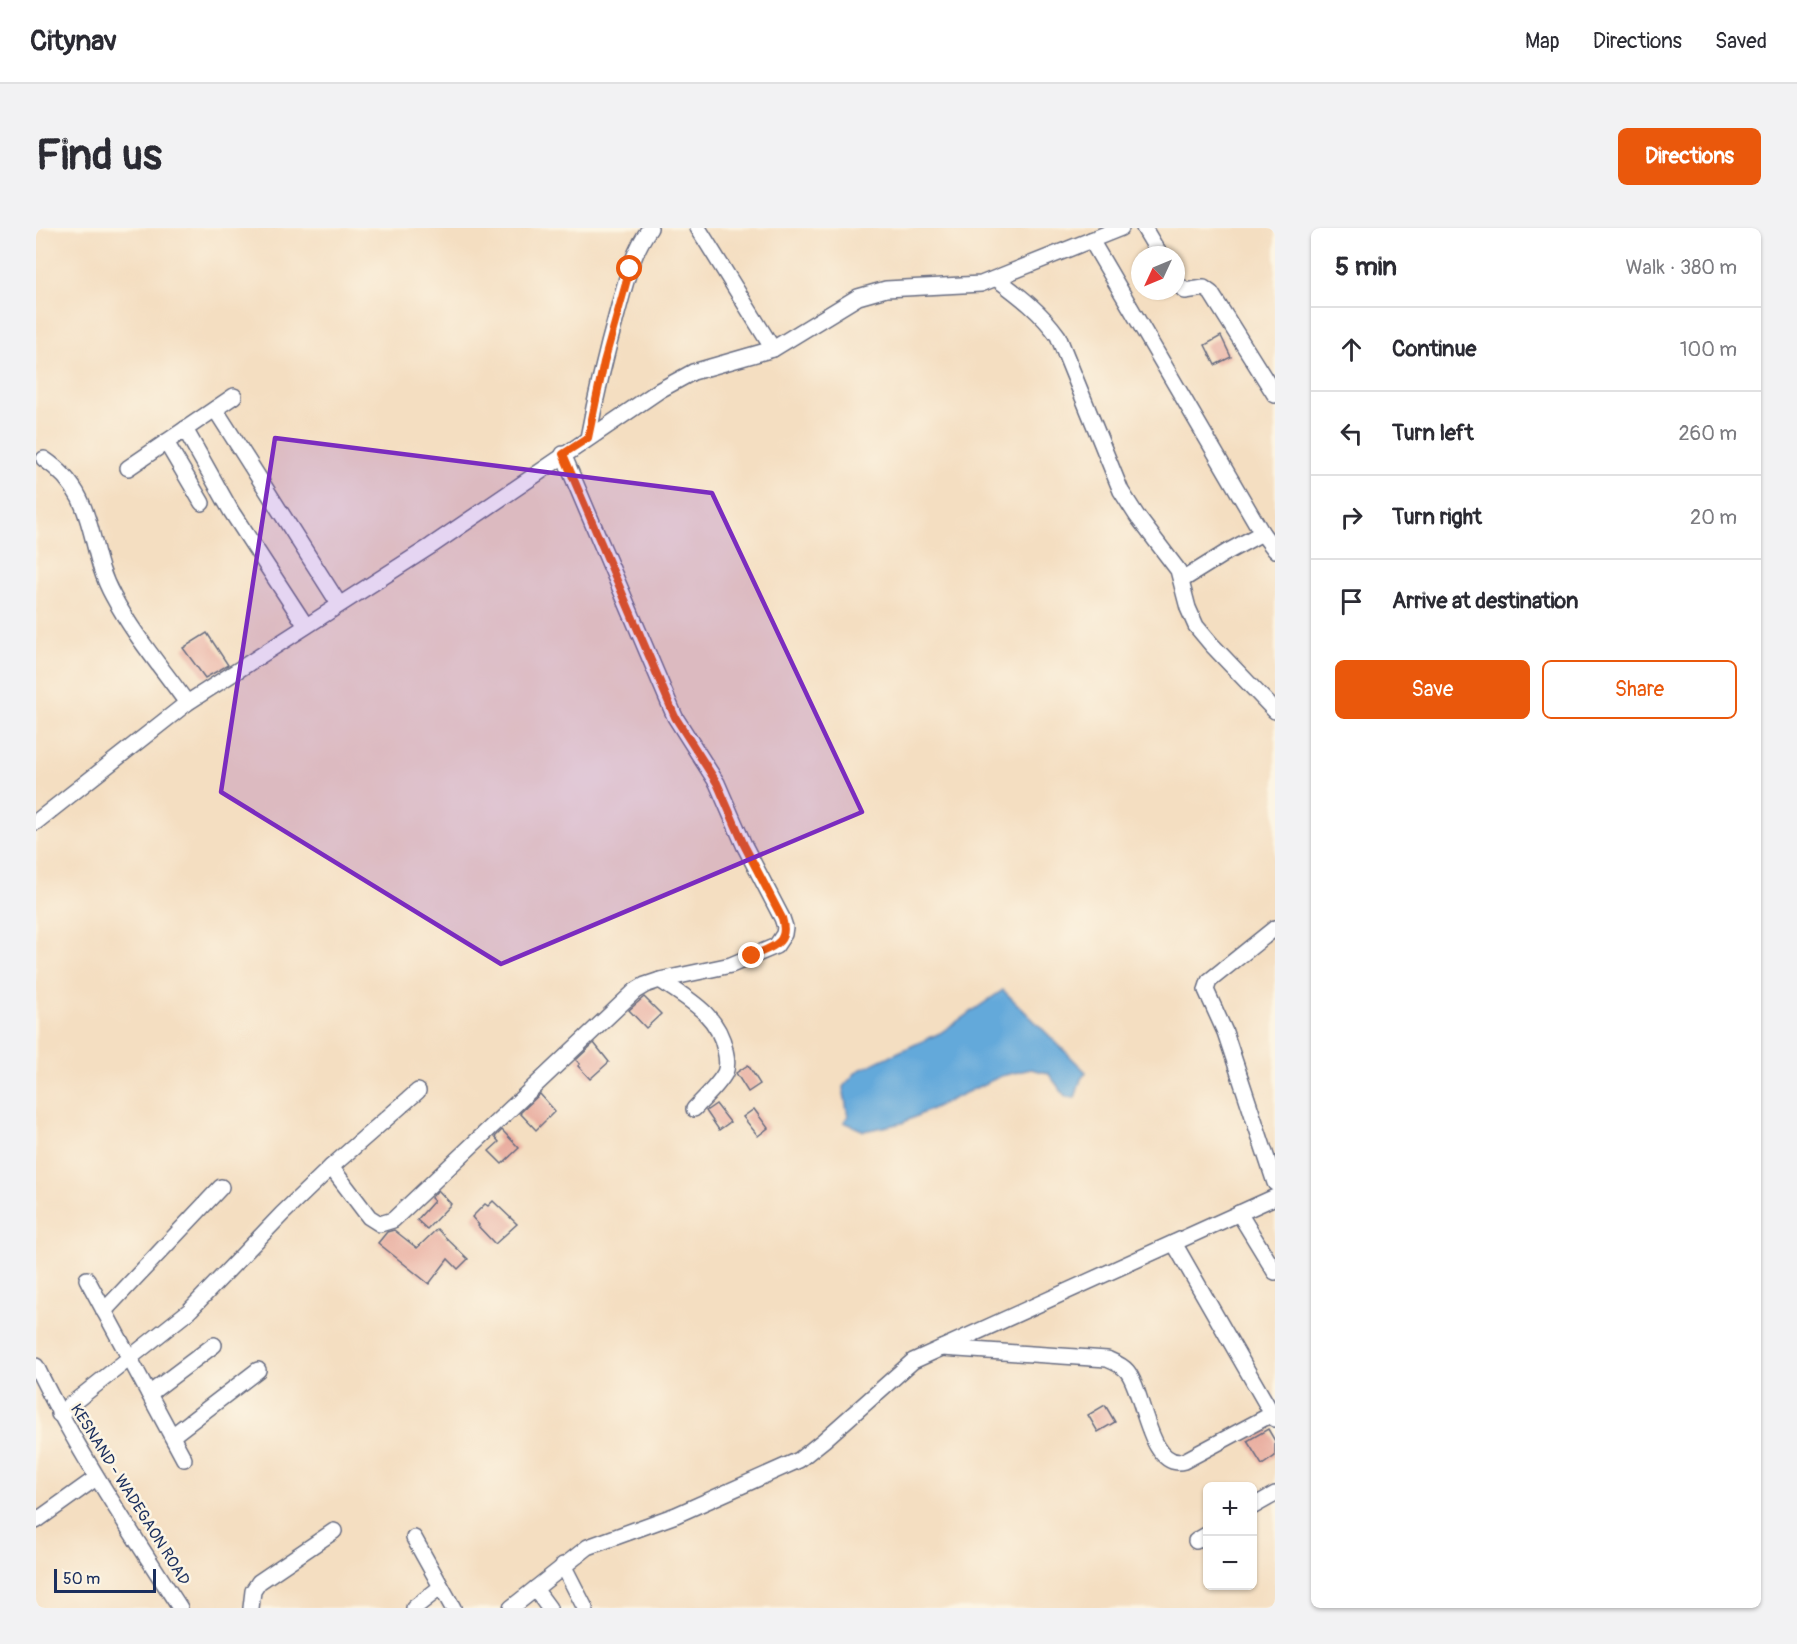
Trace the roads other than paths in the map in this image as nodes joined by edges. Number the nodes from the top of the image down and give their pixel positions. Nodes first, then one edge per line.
1 (650, 228) edge
2 (1122, 228) edge
3 (1144, 228) edge
4 (702, 230) edge
5 (1091, 240) junction
6 (1155, 246) edge
7 (997, 279) junction
8 (1185, 291) edge
9 (773, 349) junction
10 (1275, 395) edge
11 (234, 396) dead end
12 (214, 410) junction
13 (185, 429) junction
14 (588, 438) junction
15 (166, 442) junction
16 (563, 454) junction
17 (44, 459) dead end
18 (128, 468) dead end
19 (202, 503) dead end
20 (1262, 533) junction
21 (1275, 550) edge
22 (1182, 580) junction
23 (339, 604) junction
24 (306, 626) junction
25 (187, 703) junction
26 (1275, 711) edge
27 (36, 822) edge
28 (1275, 928) edge
29 (660, 980) junction
30 (418, 1091) dead end
31 (694, 1109) dead end
32 (331, 1167) junction
33 (1275, 1183) edge
34 (221, 1187) dead end
35 (1275, 1197) edge
36 (1239, 1213) junction
37 (1174, 1243) junction
38 (1275, 1272) edge
39 (87, 1279) dead end
40 (104, 1311) junction
41 (214, 1345) dead end
42 (940, 1348) junction
43 (130, 1360) junction
44 (36, 1366) edge
45 (258, 1371) dead end
46 (149, 1394) junction
47 (59, 1414) junction
48 (1274, 1416) edge
49 (172, 1436) junction
50 (184, 1459) dead end
51 (96, 1478) junction
52 (1275, 1494) edge
53 (1257, 1504) edge
54 (36, 1521) edge
55 (334, 1531) dead end
56 (414, 1538) dead end
57 (563, 1565) junction
58 (441, 1587) junction
59 (535, 1588) junction
60 (180, 1608) edge
61 (251, 1608) edge
62 (414, 1608) edge
63 (453, 1608) edge
64 (511, 1608) edge
65 (549, 1608) edge
66 (585, 1608) edge

1 - 14 street
2 - 5 street
3 - 6 street
4 - 9 street
5 - 7 street
5 - 20 street
7 - 9 street
7 - 22 street
8 - 10 street
9 - 14 street
11 - 12 street
12 - 13 street
12 - 23 street
13 - 15 street
13 - 24 street
14 - 16 street
15 - 18 street
15 - 19 street
16 - 23 street
16 - 29 street
17 - 25 street
20 - 21 street
20 - 22 street
22 - 26 street
23 - 24 street
24 - 25 street
25 - 27 street
28 - 33 street
29 - 31 street
29 - 32 street
30 - 32 street
32 - 43 street
34 - 40 street
35 - 36 street
36 - 37 street
36 - 38 street
37 - 42 street
37 - 48 street
39 - 40 street
40 - 43 street
41 - 46 street
42 - 48 street
42 - 57 street
43 - 46 street
43 - 47 street
44 - 47 street, KESNAND - WADEGAON ROAD
45 - 49 street
46 - 49 street
47 - 51 street, KESNAND - WADEGAON ROAD
49 - 50 street
51 - 54 street
51 - 60 street, KESNAND - WADEGAON ROAD
52 - 53 street
55 - 61 street
56 - 58 street
57 - 59 street
57 - 66 street
58 - 62 street
58 - 63 street
59 - 64 street
59 - 65 street

